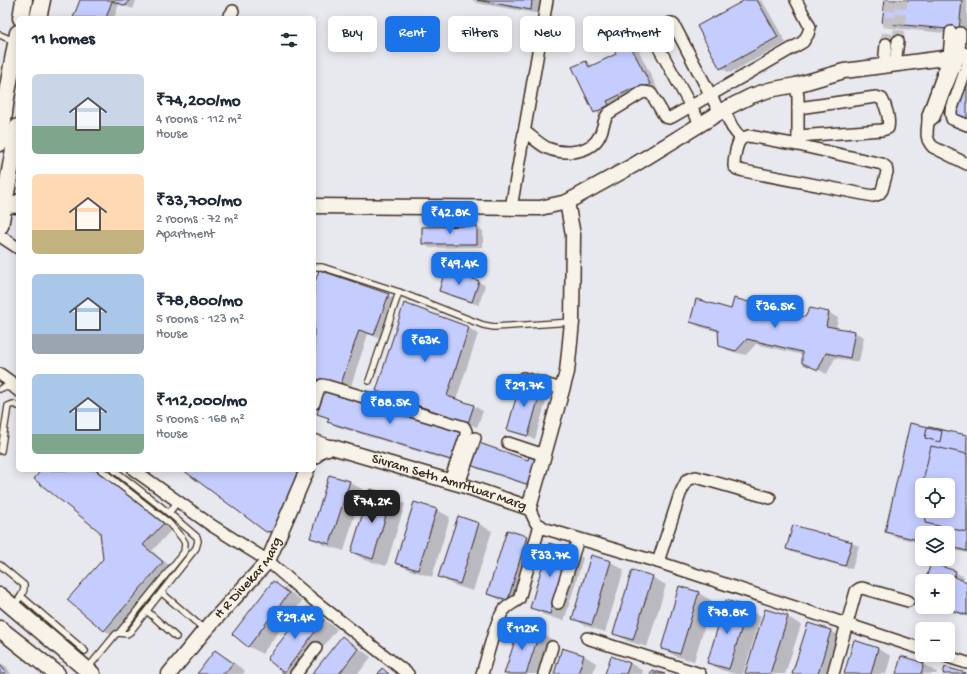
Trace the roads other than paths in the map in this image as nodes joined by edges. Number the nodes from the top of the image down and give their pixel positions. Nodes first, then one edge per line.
1 (24, 0) edge
2 (42, 0) edge
3 (547, 0) edge
4 (796, 0) edge
5 (21, 16) edge
6 (38, 16) edge
7 (956, 33) dead end
8 (0, 35) edge
9 (16, 37) edge
10 (16, 41) edge
11 (898, 41) tunnel mouth
12 (886, 44) tunnel mouth
13 (963, 57) edge
14 (890, 65) junction
15 (796, 85) junction
16 (3, 94) edge
17 (710, 95) junction
18 (690, 107) junction
19 (798, 108) junction
20 (722, 112) junction
21 (701, 125) junction
22 (967, 125) edge
23 (524, 131) junction
24 (741, 139) junction
25 (16, 141) edge
26 (798, 141) junction
27 (0, 142) edge
28 (967, 164) edge
29 (16, 198) edge
30 (567, 202) junction
31 (7, 205) edge
32 (316, 206) edge
33 (511, 208) junction
34 (0, 226) edge
35 (0, 236) edge
36 (16, 247) edge
37 (316, 267) edge
38 (398, 292) junction
39 (572, 322) junction
40 (0, 374) edge
41 (524, 378) dead end
42 (369, 380) dead end
43 (16, 386) edge
44 (0, 388) edge
45 (562, 389) junction
46 (16, 393) edge
47 (316, 397) edge
48 (16, 405) edge
49 (475, 438) dead end
50 (316, 441) edge
51 (508, 443) dead end
52 (332, 447) junction
53 (2, 451) dead end
54 (316, 455) edge
55 (544, 455) junction
56 (104, 472) edge
57 (117, 472) edge
58 (137, 472) edge
59 (306, 472) edge
60 (456, 479) junction
61 (770, 498) dead end
62 (178, 501) junction
63 (528, 508) junction
64 (169, 513) junction
65 (540, 525) junction
66 (578, 539) junction
67 (268, 562) junction
68 (658, 562) junction
69 (0, 565) edge
70 (162, 593) junction
71 (0, 596) edge
72 (17, 602) junction
73 (908, 602) dead end
74 (558, 603) dead end
75 (147, 611) junction
76 (847, 625) junction
77 (0, 629) edge
78 (205, 630) junction
79 (119, 633) junction
80 (176, 637) dead end
81 (588, 638) dead end
82 (552, 647) dead end
83 (915, 647) edge
84 (316, 648) dead end
85 (85, 651) dead end
86 (955, 659) edge
87 (967, 663) edge
88 (90, 672) edge
89 (57, 674) edge
90 (169, 674) edge
91 (296, 674) edge
92 (408, 674) edge
93 (482, 674) edge
94 (544, 674) edge
95 (700, 674) edge
96 (833, 674) edge

1 - 5 main road
2 - 6 main road
3 - 23 street
4 - 17 street
7 - 13 street
8 - 9 lane
10 - 16 main road
11 - 14 street
12 - 14 street
13 - 14 street
13 - 22 street
13 - 28 street
14 - 15 street
15 - 19 street
15 - 20 street
16 - 27 main road
17 - 18 street
17 - 18 street
17 - 20 street
18 - 21 street
18 - 23 street
19 - 26 street
19 - 26 street
20 - 21 street
20 - 24 street
21 - 30 street
23 - 33 street
24 - 26 street
24 - 26 street
25 - 31 main road
29 - 31 lane
30 - 33 street
30 - 39 street
31 - 34 main road
32 - 33 street
35 - 36 street
37 - 38 lane
38 - 39 lane
38 - 42 lane
39 - 45 street
40 - 43 street
41 - 45 street
44 - 46 lane
45 - 55 street
47 - 60 street
48 - 53 lane
49 - 60 street
50 - 52 street
51 - 55 street
52 - 54 street
52 - 60 street, Sivram Seth Amritwar Marg
55 - 63 street
56 - 79 lane
57 - 64 lane
58 - 62 street
59 - 67 street, H R Divekar Marg
60 - 63 street, Sivram Seth Amritwar Marg
61 - 68 street
62 - 64 lane
62 - 67 street
63 - 65 street, Sivram Seth Amritwar Marg
64 - 70 lane
65 - 66 street, Sivram Seth Amritwar Marg
65 - 93 street
66 - 68 street, Sivram Seth Amritwar Marg
66 - 74 street
67 - 78 street, H R Divekar Marg
67 - 92 street
68 - 76 street, Sivram Seth Amritwar Marg
69 - 72 lane
70 - 75 lane
70 - 78 lane
71 - 72 main road
72 - 85 lane
72 - 88 main road
73 - 76 street
75 - 79 lane
75 - 80 lane
76 - 83 street, Sivram Seth Amritwar Marg
76 - 96 street
77 - 89 main road
78 - 90 street, H R Divekar Marg
79 - 88 lane
81 - 95 street
82 - 94 street
84 - 91 street
86 - 87 street

